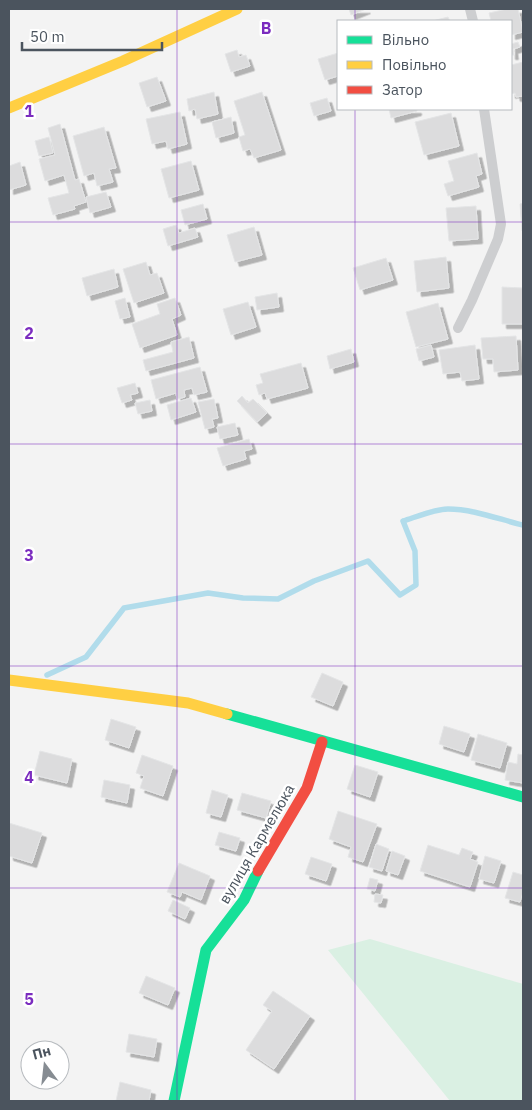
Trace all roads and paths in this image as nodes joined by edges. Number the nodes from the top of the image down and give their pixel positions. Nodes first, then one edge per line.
1 (238, 9) edge
2 (9, 108) edge
3 (484, 110) edge
4 (458, 328) dead end
5 (9, 680) edge
6 (322, 742) junction
7 (523, 797) edge
8 (174, 1101) edge

1 - 2 street
3 - 4 lane
5 - 6 street
6 - 7 street
6 - 8 street, вулиця Кармелюка

